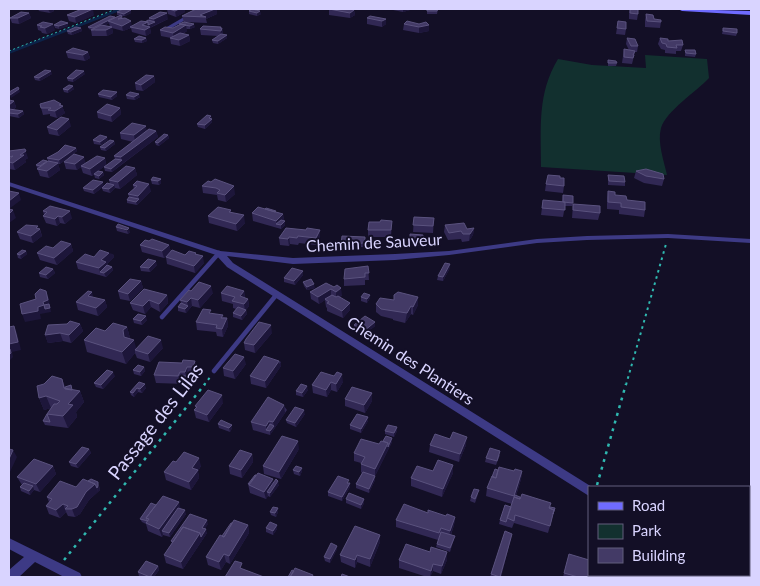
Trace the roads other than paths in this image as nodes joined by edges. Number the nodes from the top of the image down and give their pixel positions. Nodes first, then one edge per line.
1 (201, 9) edge
2 (682, 9) edge
3 (751, 13) edge
4 (168, 28) edge
5 (9, 184) edge
6 (751, 241) edge
7 (220, 253) junction
8 (277, 294) junction
9 (162, 317) dead end
10 (214, 371) road end
11 (588, 490) edge
12 (9, 543) edge
13 (34, 556) junction
14 (10, 577) edge
15 (76, 577) edge

1 - 4 street
2 - 3 main road
5 - 7 street, Chemin de Sauveur
6 - 7 street, Chemin de Sauveur
7 - 8 street, Chemin des Plantiers
7 - 9 lane
8 - 10 lane, Passage des Lilas
8 - 11 street, Chemin des Plantiers
12 - 13 street
13 - 14 street
13 - 15 street

